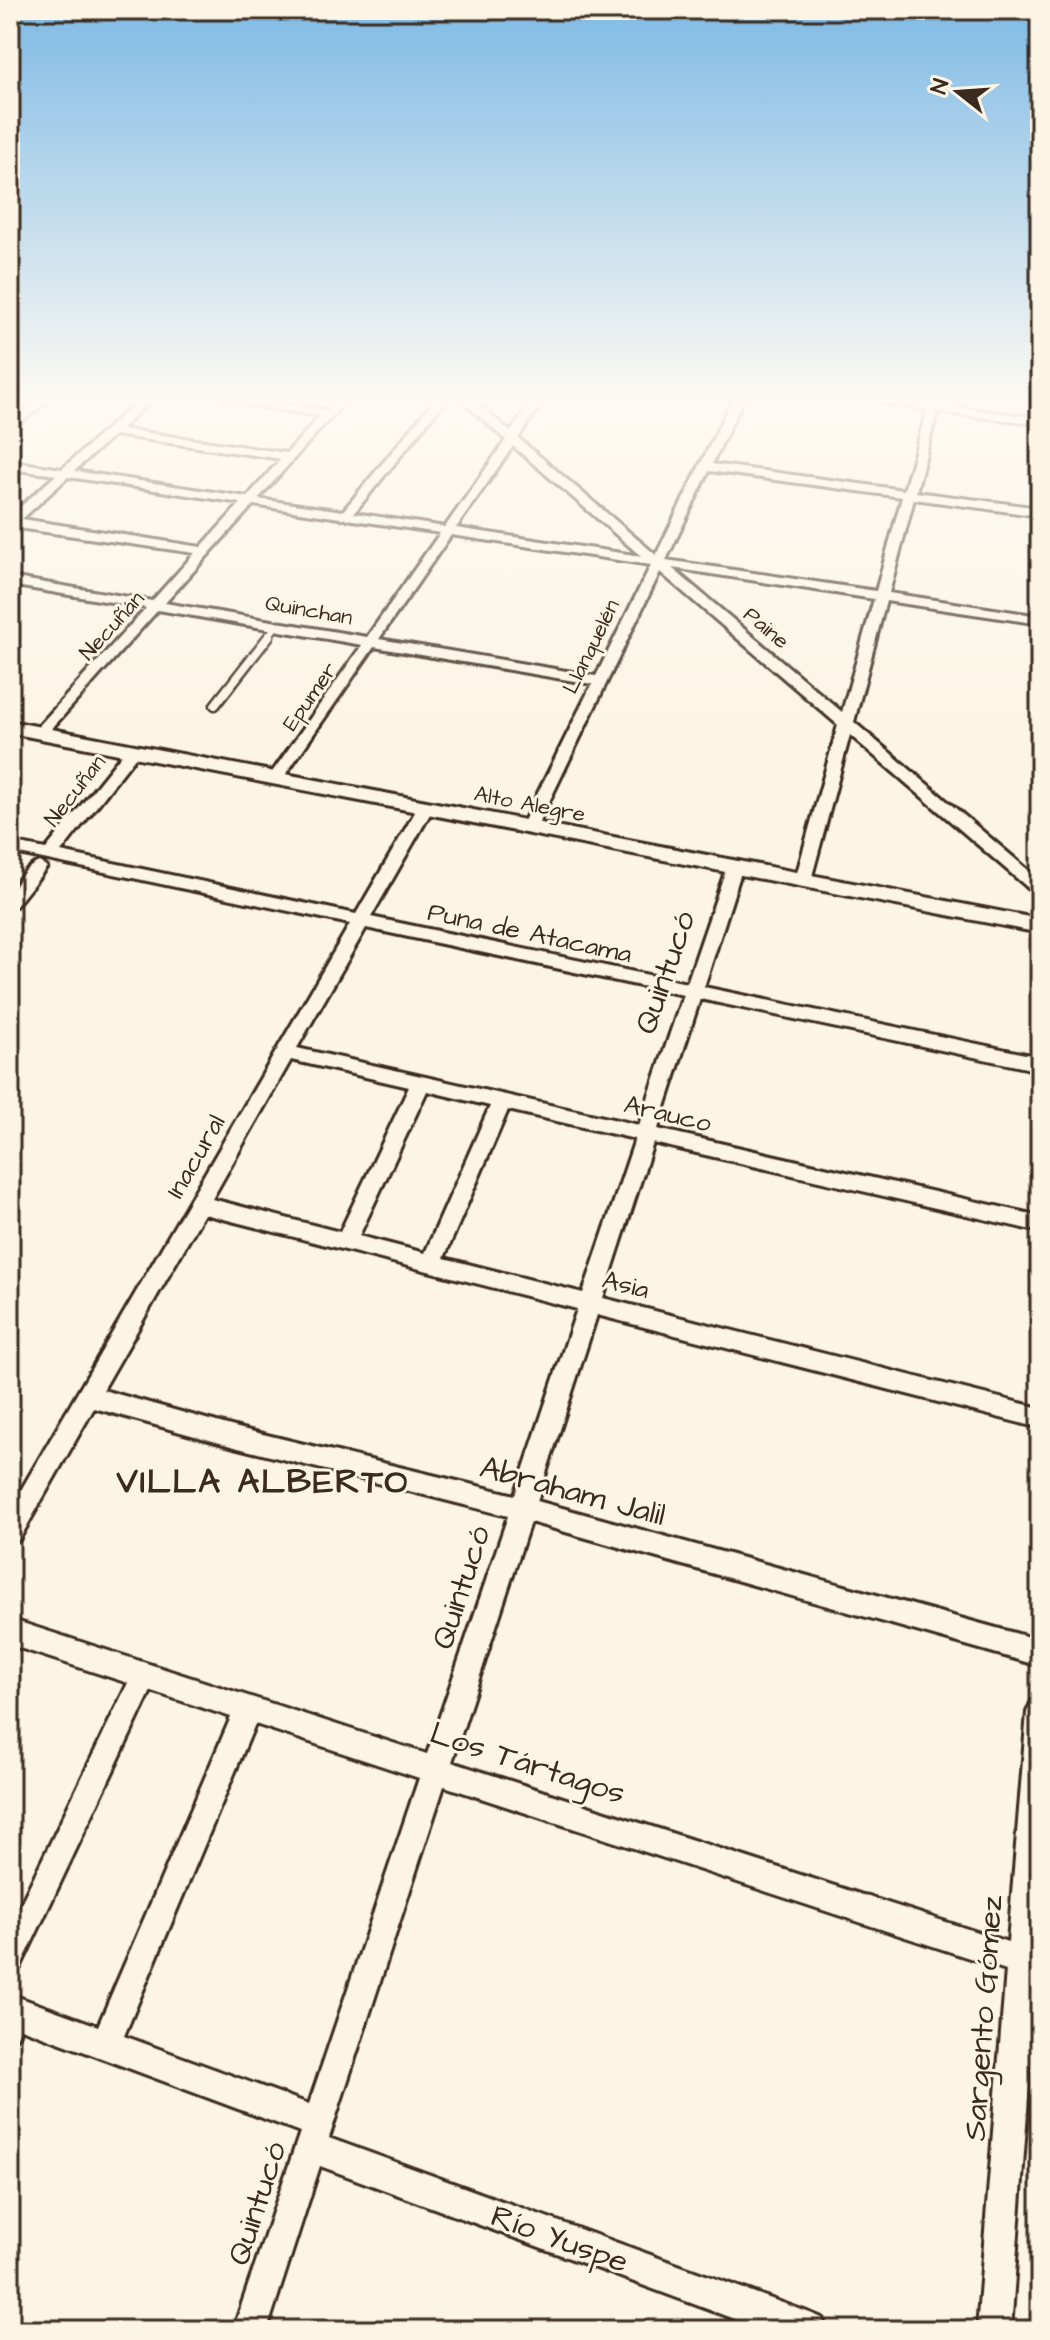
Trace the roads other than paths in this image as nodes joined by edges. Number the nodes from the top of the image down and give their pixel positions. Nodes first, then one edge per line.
1 (242, 509) edge
2 (306, 509) edge
3 (351, 509) edge
4 (463, 509) edge
5 (594, 509) edge
6 (684, 509) edge
7 (905, 509) edge
8 (1020, 509) edge
9 (1040, 512) edge
10 (346, 515) junction
11 (11, 522) edge
12 (447, 532) junction
13 (204, 551) junction
14 (657, 563) junction
15 (10, 581) edge
16 (880, 597) junction
17 (156, 605) junction
18 (1040, 620) edge
19 (276, 626) junction
20 (371, 642) junction
21 (600, 681) junction
22 (215, 705) dead end
23 (846, 722) junction
24 (10, 727) edge
25 (40, 733) junction
26 (132, 751) junction
27 (276, 778) junction
28 (426, 807) junction
29 (529, 827) junction
30 (10, 847) edge
31 (44, 861) junction
32 (735, 866) junction
33 (803, 880) junction
34 (1040, 889) edge
35 (10, 902) edge
36 (360, 922) junction
37 (1040, 926) edge
38 (693, 993) junction
39 (285, 1052) junction
40 (1040, 1064) edge
41 (421, 1083) junction
42 (502, 1101) junction
43 (645, 1134) junction
44 (198, 1204) junction
45 (1040, 1224) edge
46 (346, 1242) junction
47 (431, 1263) junction
48 (589, 1303) junction
49 (88, 1396) junction
50 (1040, 1418) edge
51 (521, 1508) junction
52 (10, 1532) edge
53 (10, 1632) edge
54 (1040, 1653) edge
55 (145, 1675) junction
56 (248, 1709) junction
57 (1040, 1712) edge
58 (436, 1770) junction
59 (1033, 1918) edge
60 (10, 1958) edge
61 (1023, 1961) junction
62 (13, 2018) edge
63 (106, 2042) junction
64 (314, 2135) junction
65 (250, 2330) edge
66 (810, 2330) edge
67 (994, 2330) edge

1 - 13 street, Necuñán
2 - 10 street
3 - 10 street
4 - 12 street, Epumer
5 - 14 street, Paine
6 - 14 street, Llanquelén
7 - 16 street
8 - 9 street
10 - 12 street
11 - 13 street
12 - 14 street
12 - 20 street, Epumer
13 - 17 street, Necuñán
14 - 16 street
14 - 21 street, Llanquelén
14 - 23 street, Paine
15 - 17 street, Quinchan
16 - 18 street
16 - 23 street
17 - 19 street, Quinchan
17 - 25 street, Necuñán
19 - 20 street, Quinchan
19 - 22 lane
20 - 21 street, Quinchan
20 - 27 street, Epumer
21 - 29 street, Llanquelén
23 - 33 street
23 - 34 street, Paine
24 - 25 main road, Alto Alegre
25 - 26 main road, Alto Alegre
26 - 27 main road, Alto Alegre
26 - 31 street, Necuñan
27 - 28 main road, Alto Alegre
28 - 29 main road, Alto Alegre
28 - 36 street, Inacural
29 - 32 main road, Alto Alegre
30 - 31 street, Puna de Atacama
31 - 35 street, Necuñan
31 - 36 street, Puna de Atacama
32 - 33 main road, Alto Alegre
32 - 38 street, Quintucó
33 - 37 main road, Alto Alegre
36 - 38 street, Puna de Atacama
36 - 39 street, Inacural
38 - 40 street, Puna de Atacama
38 - 43 street, Quintucó
39 - 41 street, Arauco
39 - 44 street, Inacural
41 - 42 street, Arauco
41 - 46 street
42 - 43 street, Arauco
42 - 47 street
43 - 45 street, Arauco
43 - 48 street, Quintucó
44 - 46 street, Asia
44 - 49 street, Inacural
46 - 47 street, Asia
47 - 48 street, Asia
48 - 50 street, Asia
48 - 51 street, Quintucó
49 - 51 street, Abraham Jalil
49 - 52 street, Inacural
51 - 54 street, Abraham Jalil
51 - 58 street, Quintucó
53 - 55 street, Los Tártagos
55 - 56 street, Los Tártagos
55 - 60 street
56 - 58 street, Los Tártagos
56 - 63 street
57 - 59 street, Sargento Gómez
58 - 61 street, Los Tártagos
58 - 64 street, Quintucó
59 - 61 street, Sargento Gómez
61 - 67 street, Sargento Gómez
62 - 63 street, Río Yuspe
63 - 64 street, Río Yuspe
64 - 65 street, Quintucó
64 - 66 street, Río Yuspe

